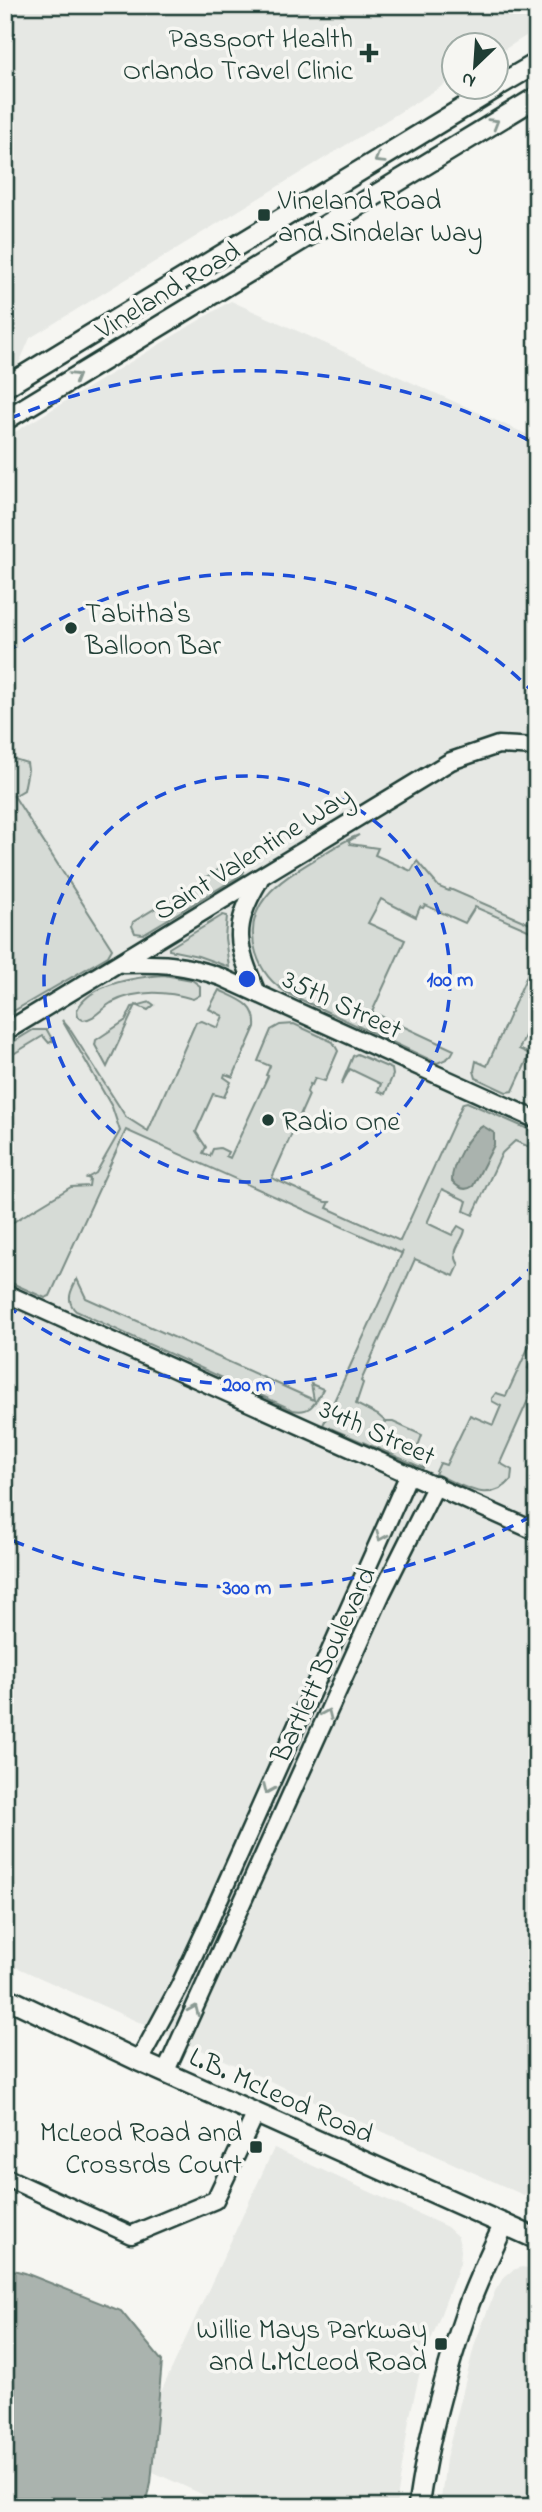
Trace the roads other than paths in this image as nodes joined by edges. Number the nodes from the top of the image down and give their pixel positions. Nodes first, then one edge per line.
1 (537, 62) edge
2 (510, 78) edge
3 (537, 97) edge
4 (471, 102) edge
5 (437, 123) junction
6 (451, 149) junction
7 (5, 387) edge
8 (9, 410) edge
9 (537, 747) edge
10 (261, 878) junction
11 (121, 964) junction
12 (257, 993) junction
13 (5, 1032) edge
14 (537, 1120) edge
15 (5, 1293) edge
16 (409, 1474) junction
17 (436, 1485) junction
18 (537, 1532) edge
19 (292, 1734) junction
20 (259, 1867) junction
21 (5, 1997) edge
22 (139, 2061) junction
23 (165, 2073) junction
24 (256, 2113) junction
25 (5, 2177) edge
26 (504, 2224) junction
27 (537, 2239) edge
28 (418, 2507) edge

1 - 2 street, Vineland Road
6 -> 3 street, Vineland Road
4 - 5 street, Vineland Road
5 - 6 street
5 -> 7 street, Vineland Road
8 -> 6 street, Vineland Road
9 - 10 street, Saint Valentine Way
10 - 11 street, Saint Valentine Way
10 - 12 street
11 - 12 street, 35th Street
11 - 13 street, Saint Valentine Way
12 - 14 street, 35th Street
15 - 16 street, 34th Street
16 - 17 street, 34th Street
16 -> 19 street, Bartlett Boulevard
17 - 18 street, 34th Street
20 -> 17 street, Bartlett Boulevard
19 - 20 street, Bartlett Boulevard
19 -> 22 street, Bartlett Boulevard
23 -> 20 street, Bartlett Boulevard
21 - 22 street, L.B. McLeod Road
22 - 23 street, L.B. McLeod Road
23 - 24 street, L.B. McLeod Road
24 - 25 street
24 - 26 street, L.B. McLeod Road
26 - 27 street, L.B. McLeod Road
26 - 28 street

